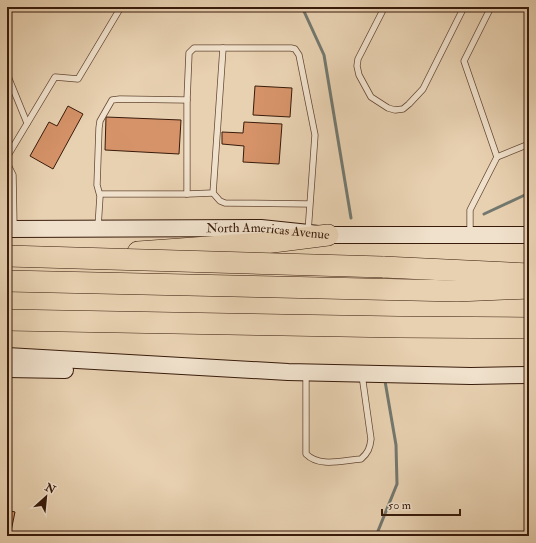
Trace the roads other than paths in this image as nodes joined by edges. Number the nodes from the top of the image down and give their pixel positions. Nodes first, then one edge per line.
1 (121, 7) edge
2 (383, 7) edge
3 (464, 7) edge
4 (491, 7) edge
5 (223, 48) junction
6 (7, 74) edge
7 (187, 100) junction
8 (27, 123) junction
9 (529, 144) edge
10 (7, 157) edge
11 (497, 157) junction
12 (7, 163) edge
13 (214, 193) junction
14 (100, 194) junction
15 (187, 194) junction
16 (310, 204) junction
17 (11, 229) edge
18 (98, 229) junction
19 (318, 234) junction
20 (529, 235) edge
21 (470, 236) junction
22 (7, 256) edge
23 (7, 261) edge
24 (529, 274) edge
25 (7, 280) edge
26 (529, 288) edge
27 (7, 320) edge
28 (529, 328) edge
29 (7, 356) edge
30 (7, 369) edge
31 (288, 372) junction
32 (306, 373) junction
33 (362, 374) junction
34 (529, 375) edge

1 - 8 lane
2 - 3 lane
4 - 11 lane
5 - 7 lane
5 - 13 lane
5 - 16 lane
6 - 8 lane
7 - 14 lane
7 - 15 lane
8 - 10 lane
9 - 11 lane
11 - 21 lane
12 - 17 lane
13 - 15 lane
13 - 16 lane
14 - 15 lane
14 - 18 lane
16 - 19 lane
17 - 18 main road, North Americas Avenue
18 - 19 main road, North Americas Avenue
19 - 21 main road, North Americas Avenue
19 - 23 highway
20 - 21 main road, North Americas Avenue
22 - 24 highway, bridge
25 - 26 highway
27 - 28 highway
29 - 31 main road
30 - 31 main road
31 - 32 main road
32 - 33 main road
32 - 33 lane
33 - 34 main road

